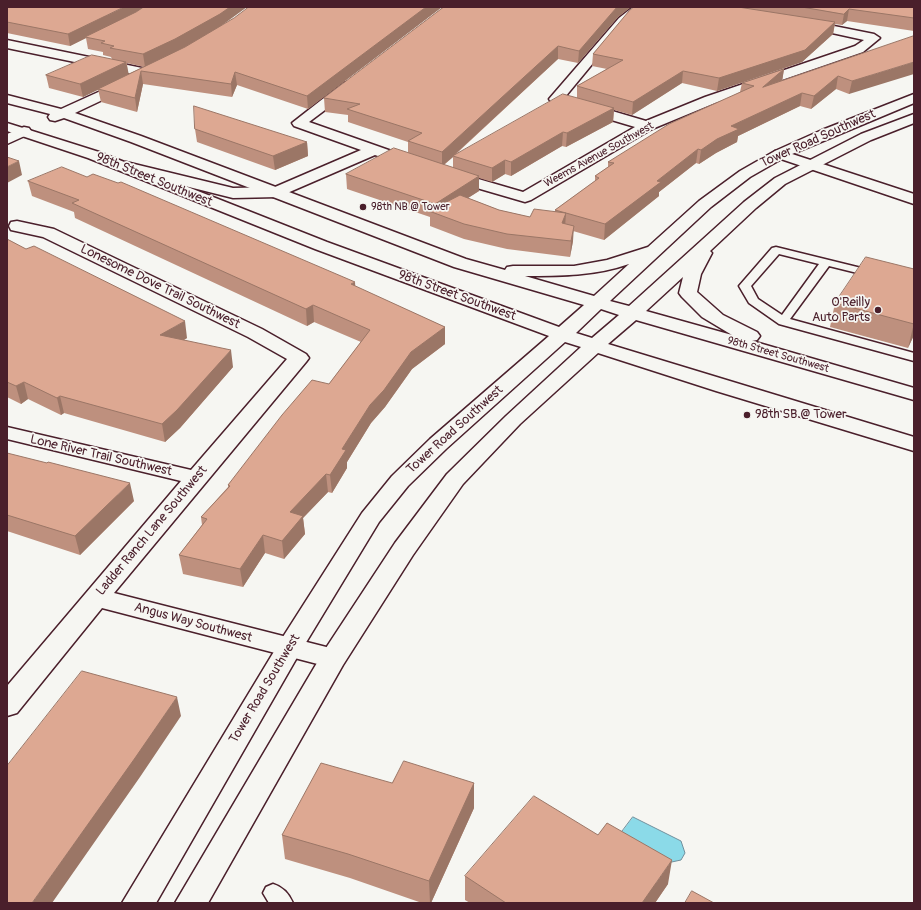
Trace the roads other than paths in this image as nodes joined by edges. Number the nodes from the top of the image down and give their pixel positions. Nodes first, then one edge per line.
1 (640, 7) edge
2 (794, 22) edge
3 (7, 44) edge
4 (78, 48) dead end
5 (62, 56) junction
6 (160, 67) edge
7 (147, 73) junction
8 (359, 77) edge
9 (7, 98) edge
10 (914, 98) edge
11 (62, 113) junction
12 (914, 118) edge
13 (647, 126) junction
14 (7, 127) edge
15 (24, 131) junction
16 (7, 140) edge
17 (373, 150) junction
18 (780, 154) junction
19 (811, 164) junction
20 (124, 166) junction
21 (424, 167) edge
22 (439, 172) edge
23 (278, 192) junction
24 (914, 199) edge
25 (17, 226) dead end
26 (710, 241) junction
27 (655, 250) junction
28 (826, 262) junction
29 (480, 269) junction
30 (914, 284) edge
31 (597, 304) junction
32 (632, 314) junction
33 (783, 321) junction
34 (563, 334) junction
35 (596, 345) junction
36 (914, 357) edge
37 (299, 358) joint
38 (914, 384) edge
39 (914, 394) edge
40 (7, 433) edge
41 (914, 444) edge
42 (196, 478) junction
43 (97, 598) junction
44 (290, 647) junction
45 (333, 658) junction
46 (7, 705) edge
47 (138, 903) edge
48 (191, 903) edge

1 - 13 street
2 - 13 street, Weems Avenue Southwest
3 - 5 street
4 - 5 street
5 - 7 street
6 - 7 street
7 - 11 street
8 - 17 street
9 - 11 street, 98th Street Southwest
10 - 18 street, Tower Road Southwest
11 - 15 street
11 - 23 street, 98th Street Southwest
12 - 19 street, Tower Road Southwest
13 - 22 street, Weems Avenue Southwest
14 - 15 street, 98th Street Southwest
15 - 16 street
15 - 20 street, 98th Street Southwest
17 - 21 street
17 - 23 street
18 - 19 street
18 - 27 street, Tower Road Southwest
19 - 24 street
19 - 26 street, Tower Road Southwest
20 - 23 street
20 - 34 street, 98th Street Southwest
23 - 29 street, 98th Street Southwest
25 - 37 street, Lonesome Dove Trail Southwest
26 - 32 street, Tower Road Southwest
26 - 38 street
27 - 29 street
27 - 31 street, Tower Road Southwest
28 - 30 lane
28 - 33 lane
28 - 33 lane
29 - 31 street, 98th Street Southwest
31 - 32 street, 98th Street Southwest
31 - 34 street, Tower Road Southwest
32 - 35 street, Tower Road Southwest
32 - 39 street, 98th Street Southwest
33 - 36 lane
34 - 35 street, 98th Street Southwest
34 - 44 street, Tower Road Southwest
35 - 41 street, 98th Street Southwest
35 - 45 street, Tower Road Southwest
37 - 42 street, Ladder Ranch Lane Southwest
40 - 42 street, Lone River Trail Southwest
42 - 43 street, Ladder Ranch Lane Southwest
43 - 44 street, Angus Way Southwest
43 - 46 street, Ladder Ranch Lane Southwest
44 - 45 street, Angus Way Southwest
44 - 47 street, Tower Road Southwest
45 - 48 street, Tower Road Southwest

